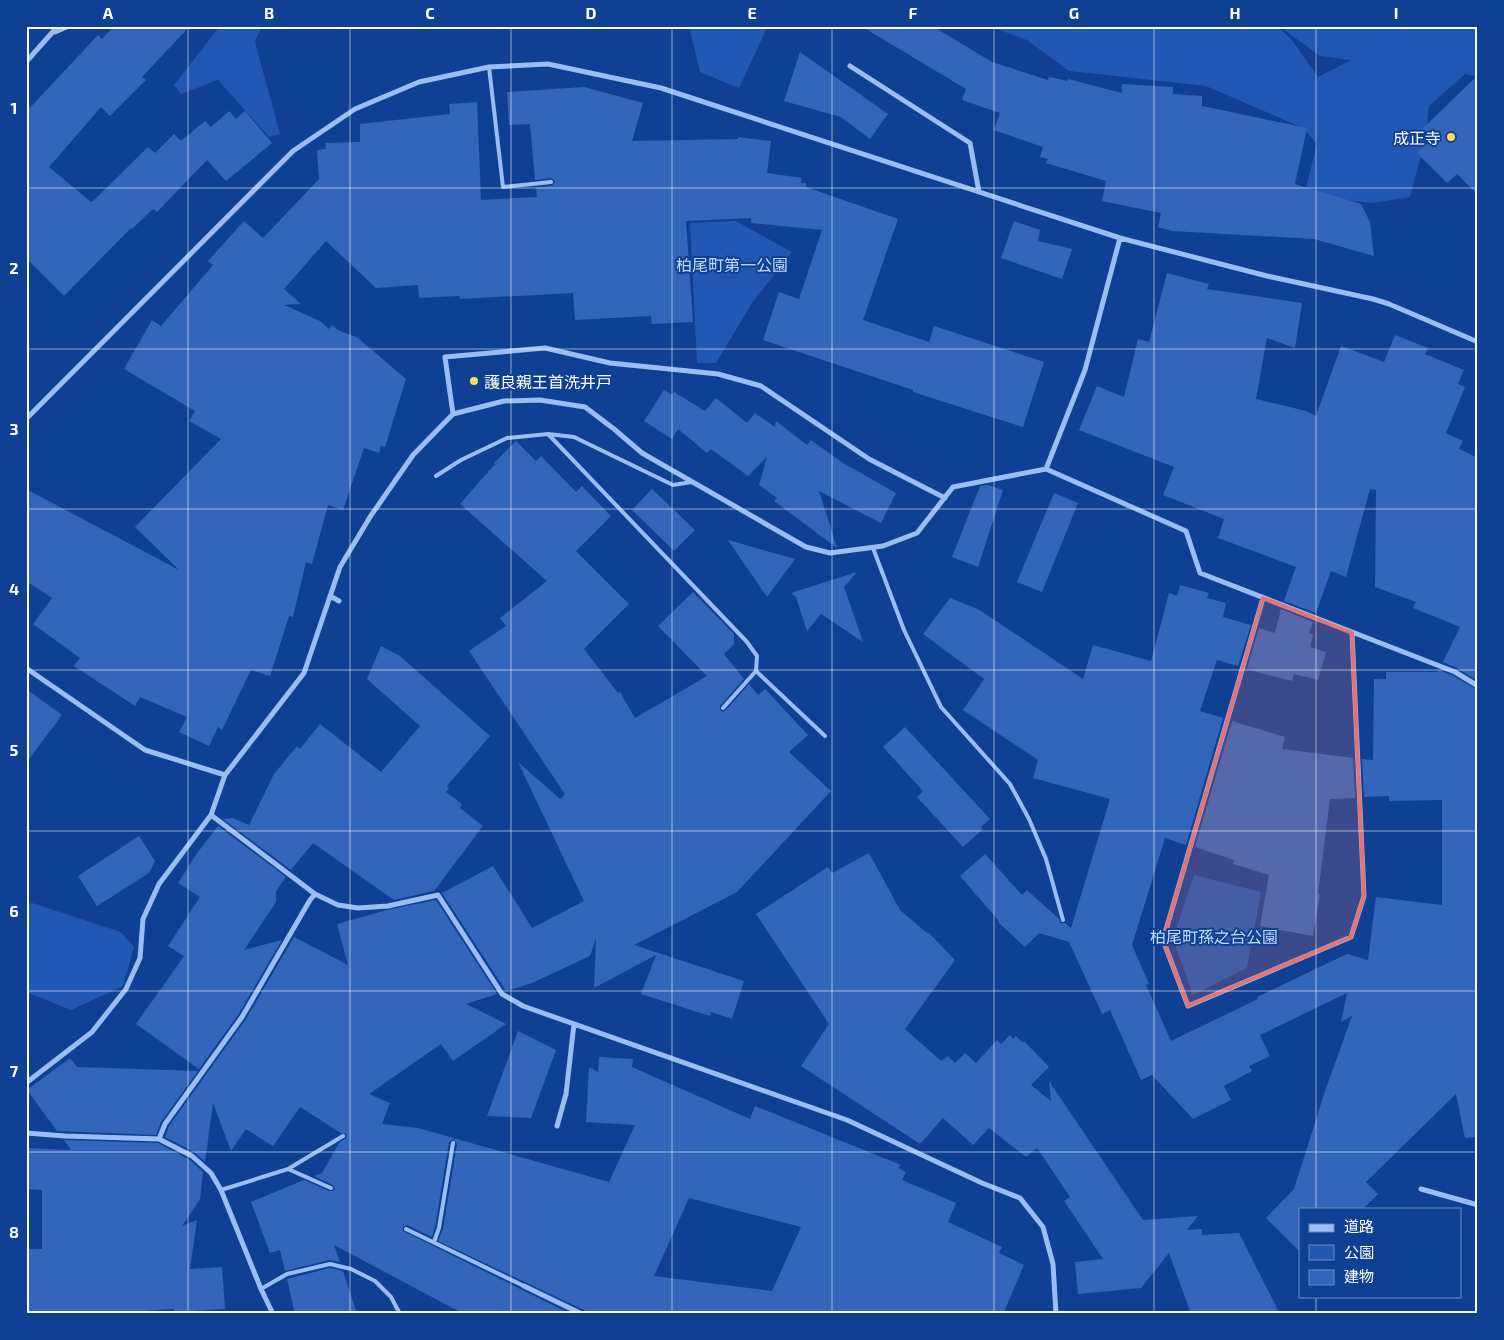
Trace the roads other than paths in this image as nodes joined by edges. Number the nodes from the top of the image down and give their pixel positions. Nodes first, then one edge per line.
1 (58, 26) edge
2 (69, 26) edge
3 (53, 33) junction
4 (26, 62) edge
5 (850, 66) dead end
6 (489, 67) junction
7 (551, 182) dead end
8 (979, 192) junction
9 (1120, 238) junction
10 (1478, 342) edge
11 (453, 414) junction
12 (26, 419) edge
13 (548, 434) junction
14 (1046, 468) junction
15 (436, 476) dead end
16 (692, 482) junction
17 (945, 498) junction
18 (873, 548) junction
19 (330, 596) junction
20 (1263, 598) junction
21 (339, 601) dead end
22 (1352, 633) junction
23 (26, 668) edge
24 (756, 671) junction
25 (1478, 686) edge
26 (722, 708) dead end
27 (825, 736) dead end
28 (225, 775) junction
29 (211, 815) junction
30 (315, 894) junction
31 (1063, 920) dead end
32 (574, 1024) junction
33 (26, 1083) edge
34 (557, 1126) dead end
35 (26, 1133) edge
36 (342, 1136) dead end
37 (159, 1138) junction
38 (453, 1143) dead end
39 (288, 1169) junction
40 (332, 1188) dead end
41 (1421, 1189) dead end
42 (221, 1190) junction
43 (1478, 1205) edge
44 (406, 1229) dead end
45 (434, 1242) junction
46 (524, 1286) joint
47 (261, 1288) junction
48 (273, 1314) edge
49 (400, 1314) edge
50 (582, 1314) edge
51 (1056, 1314) edge

1 - 3 street
2 - 3 street
3 - 4 street
5 - 8 street
6 - 7 lane
6 - 8 street
6 - 12 street
8 - 9 street
9 - 10 street
9 - 14 street
11 - 16 street
11 - 17 street
11 - 19 street
13 - 15 lane
13 - 16 lane
13 - 24 lane
14 - 17 street
14 - 20 street
16 - 18 street
17 - 18 street
18 - 31 lane
19 - 21 street
19 - 28 street
20 - 22 street
20 - 22 street
22 - 25 street
23 - 28 street
24 - 26 lane
24 - 27 lane
28 - 29 street
29 - 30 street
29 - 33 street
30 - 32 street
30 - 37 street
32 - 34 street
32 - 51 street
35 - 37 street
36 - 39 lane
37 - 42 street
38 - 45 lane
39 - 40 lane
39 - 42 lane
41 - 43 street
42 - 47 street
44 - 45 lane
45 - 46 lane
46 - 50 street
47 - 48 street
47 - 49 lane

